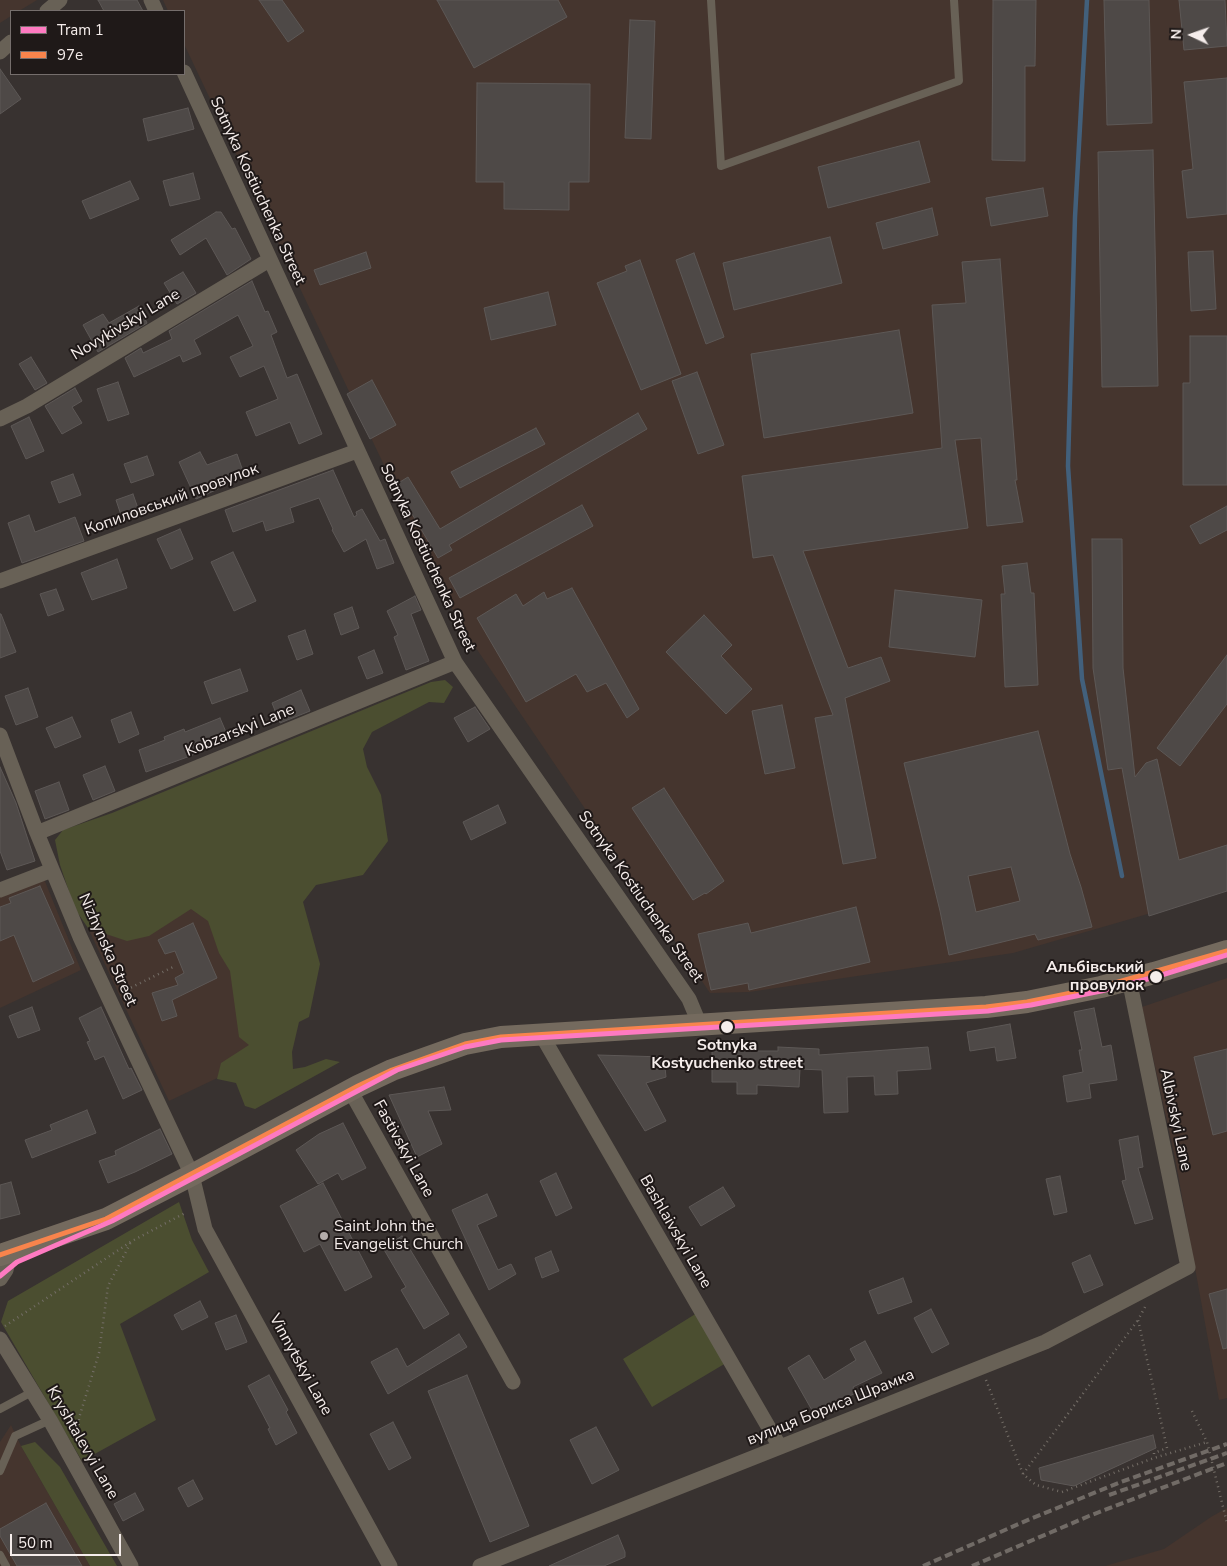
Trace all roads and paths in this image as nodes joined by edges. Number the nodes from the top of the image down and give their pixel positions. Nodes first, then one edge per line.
1 (60, 0) edge
2 (711, 0) edge
3 (954, 0) edge
4 (48, 10) edge
5 (10, 43) edge
6 (0, 52) edge
7 (185, 74) edge
8 (269, 260) junction
9 (0, 419) edge
10 (357, 451) junction
11 (0, 581) edge
12 (455, 662) junction
13 (0, 735) edge
14 (37, 833) junction
15 (52, 870) junction
16 (0, 890) edge
17 (1227, 951) edge
18 (173, 967) dead end
19 (1129, 979) junction
20 (110, 999) junction
21 (699, 1023) junction
22 (541, 1034) junction
23 (350, 1090) junction
24 (192, 1175) junction
25 (199, 1204) junction
26 (132, 1241) junction
27 (5, 1254) edge
28 (1188, 1267) joint
29 (0, 1279) edge
30 (1157, 1282) junction
31 (1138, 1320) junction
32 (0, 1329) edge
33 (0, 1339) edge
34 (981, 1368) junction
35 (513, 1382) dead end
36 (32, 1392) junction
37 (0, 1409) edge
38 (1192, 1411) dead end
39 (50, 1420) junction
40 (1207, 1442) junction
41 (780, 1447) junction
42 (1154, 1458) junction
43 (76, 1467) junction
44 (0, 1471) edge
45 (1023, 1474) junction
46 (1227, 1523) edge
47 (0, 1555) edge
48 (6, 1566) edge
49 (131, 1566) edge
50 (390, 1566) edge
51 (480, 1566) edge

1 - 4 street
2 - 3 lane
5 - 6 street
7 - 8 street, Sotnyka Kostiuchenka Street
8 - 9 street, Novykivskyi Lane
8 - 10 street, Sotnyka Kostiuchenka Street
10 - 11 street, Копиловський провулок
10 - 12 street, Sotnyka Kostiuchenka Street
12 - 14 street, Kobzarskyi Lane
12 - 21 street, Sotnyka Kostiuchenka Street
13 - 14 street, Nizhynska Street
14 - 15 street, Nizhynska Street
15 - 16 street
15 - 20 street, Nizhynska Street
17 - 19 street
18 - 20 path
19 - 21 street
19 - 28 street, Albivskyi Lane
20 - 24 street, Nizhynska Street
21 - 22 street
22 - 23 street
22 - 41 street, Bashlaivskyi Lane
23 - 24 street
23 - 35 street, Fastivskyi Lane
24 - 25 street, Vinnytskyi Lane
24 - 27 street
25 - 26 path
25 - 50 street, Vinnytskyi Lane
26 - 32 path
26 - 43 path
27 - 29 street
28 - 30 street, вулиця Бориса Шрамка
30 - 31 path
30 - 34 street, вулиця Бориса Шрамка
31 - 42 path
31 - 45 path
33 - 36 street, Kryshtalevyi Lane
34 - 41 street, вулиця Бориса Шрамка
34 - 45 path
36 - 37 lane
36 - 39 street, Kryshtalevyi Lane
38 - 40 path, bridge
39 - 43 street, Kryshtalevyi Lane
39 - 44 lane
40 - 42 path
40 - 46 path, bridge
41 - 51 street, вулиця Бориса Шрамка
42 - 45 path
43 - 49 street, Kryshtalevyi Lane
47 - 48 lane

